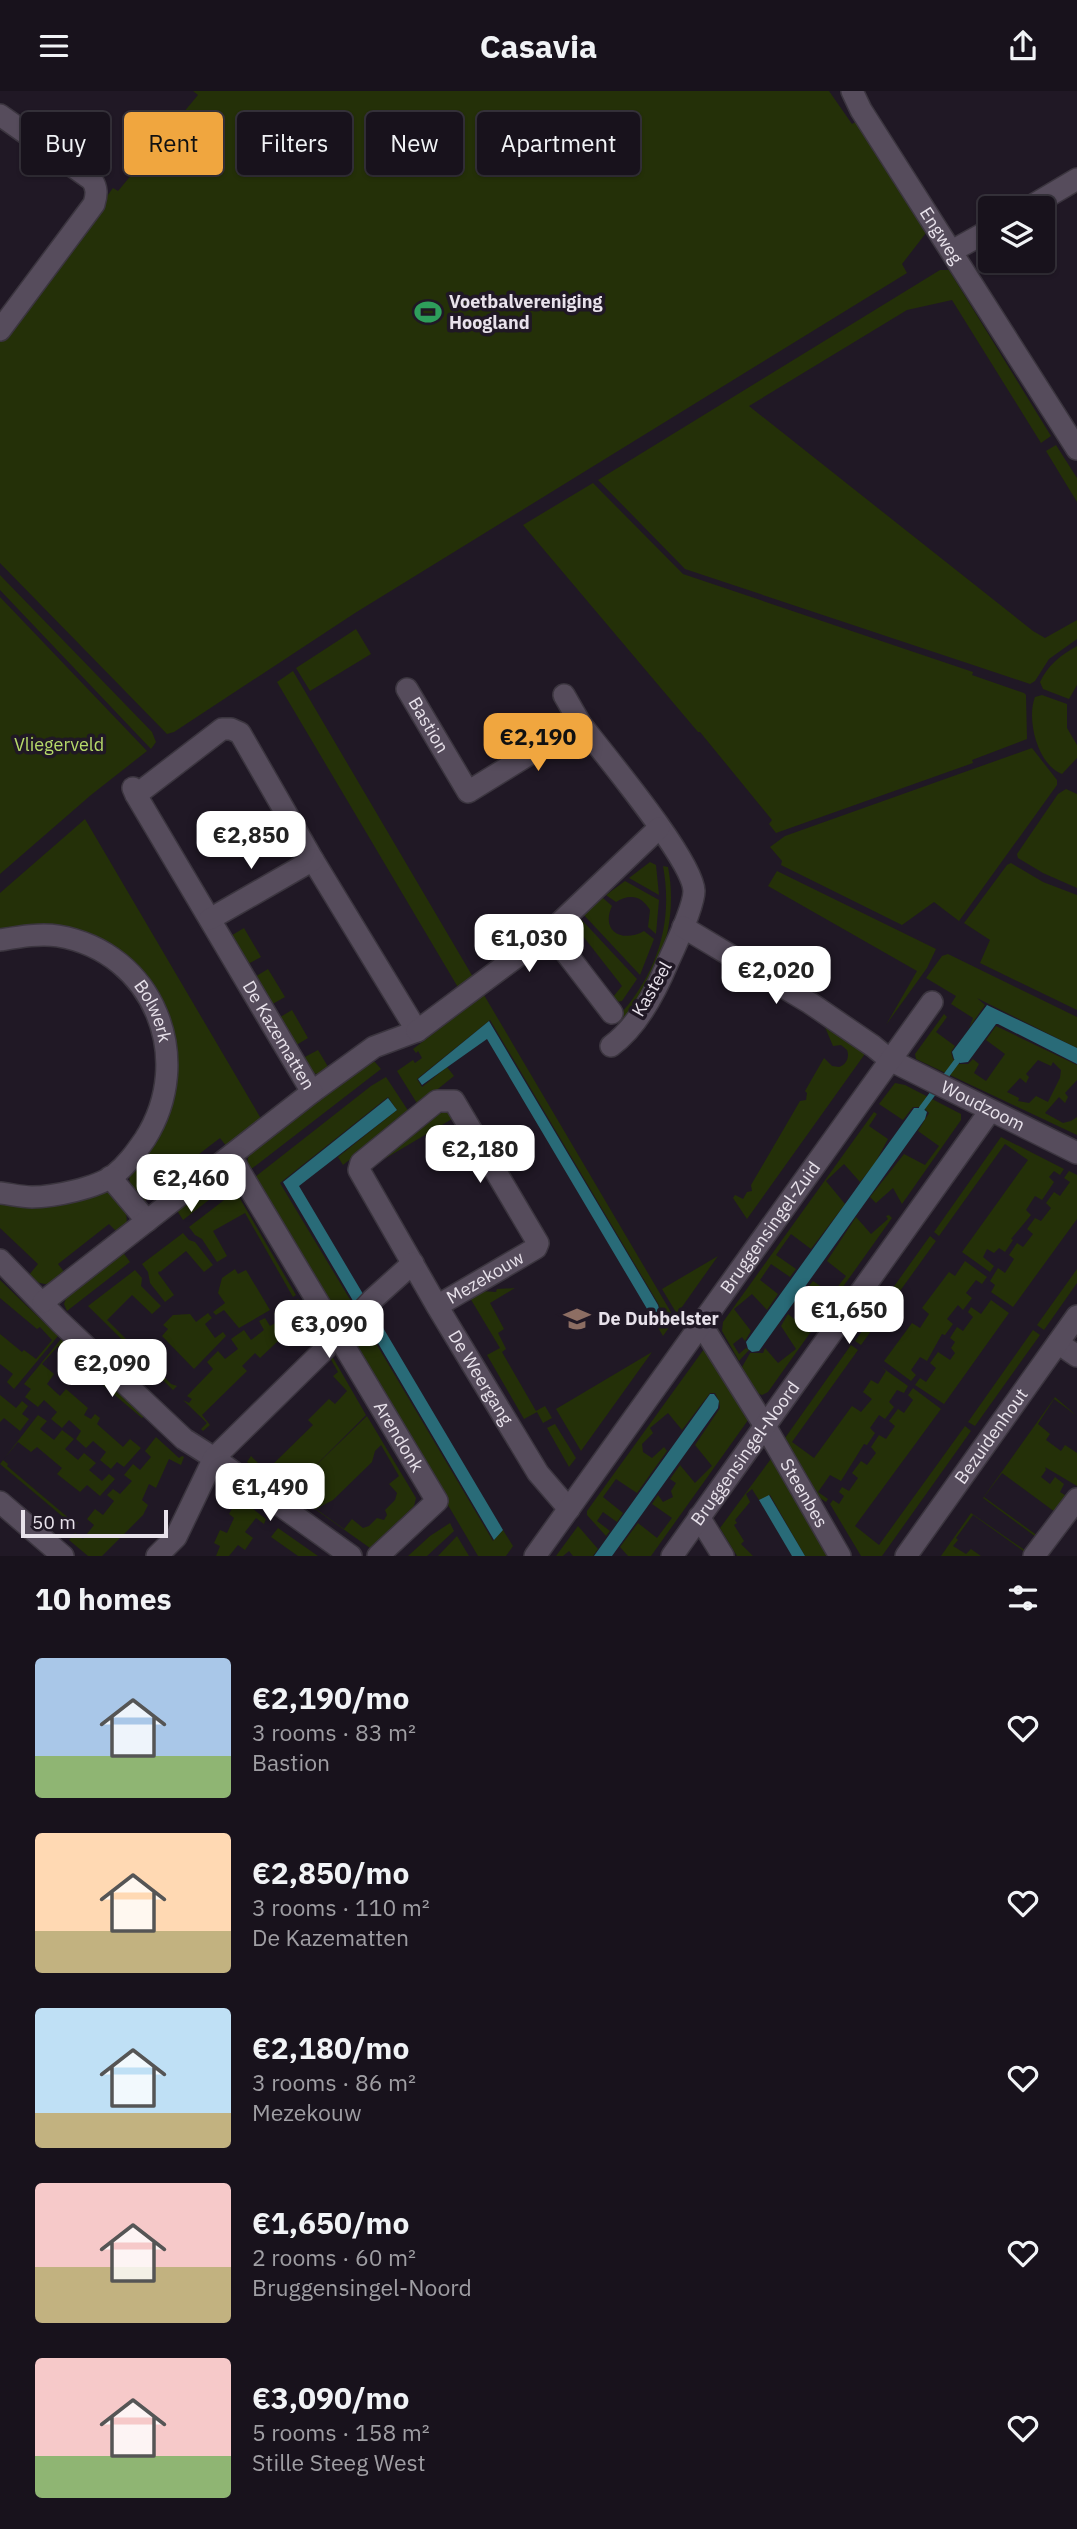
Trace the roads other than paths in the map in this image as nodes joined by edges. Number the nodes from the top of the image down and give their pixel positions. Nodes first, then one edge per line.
1 (858, 93) edge
2 (0, 115) edge
3 (1077, 179) edge
4 (1048, 196) edge
5 (978, 237) edge
6 (952, 251) junction
7 (0, 330) edge
8 (1074, 436) edge
9 (407, 689) dead end
10 (564, 695) dead end
11 (580, 723) junction
12 (659, 828) junction
13 (313, 860) junction
14 (209, 919) junction
15 (683, 927) junction
16 (550, 932) junction
17 (0, 940) edge
18 (932, 1002) dead end
19 (612, 1013) dead end
20 (417, 1031) junction
21 (611, 1046) dead end
22 (890, 1061) junction
23 (312, 1092) junction
24 (990, 1111) junction
25 (1077, 1153) edge
26 (231, 1157) junction
27 (358, 1166) joint
28 (110, 1177) junction
29 (0, 1193) edge
30 (147, 1221) junction
31 (0, 1260) edge
32 (413, 1263) junction
33 (43, 1302) junction
34 (438, 1307) junction
35 (1077, 1316) edge
36 (701, 1324) junction
37 (333, 1342) junction
38 (1058, 1343) junction
39 (1077, 1356) edge
40 (765, 1426) junction
41 (214, 1458) junction
42 (1077, 1499) edge
43 (0, 1501) edge
44 (569, 1509) junction
45 (699, 1517) junction
46 (1039, 1554) edge
47 (63, 1556) edge
48 (156, 1556) edge
49 (351, 1556) edge
50 (378, 1556) edge
51 (535, 1556) edge
52 (672, 1556) edge
53 (723, 1556) edge
54 (840, 1556) edge
55 (906, 1556) edge

1 - 6 street, Engweg
2 - 7 street
3 - 4 street
5 - 6 street
6 - 8 street, Engweg
9 - 11 street, Bastion
10 - 11 street
11 - 12 street
12 - 15 street, Kasteel
12 - 16 street
13 - 14 street
13 - 14 street, De Kazematten
13 - 20 street, De Kazematten
14 - 23 street, De Kazematten
15 - 21 street, Kasteel
15 - 22 street
16 - 19 street
16 - 20 street
17 - 28 street, Bolwerk
18 - 22 street, Bruggensingel-Zuid
20 - 23 street, De Kazematten
22 - 24 street, Woudzoom
22 - 36 street, Bruggensingel-Zuid
23 - 26 street
24 - 25 street, Woudzoom
24 - 40 street, Bruggensingel-Noord
26 - 30 street
26 - 37 street, Arendonk
27 - 32 street, De Weergang
27 - 34 street, Mezekouw
28 - 29 street, Bolwerk
28 - 30 street
30 - 33 street
31 - 33 street
32 - 34 street, De Weergang
32 - 37 street
33 - 41 street
34 - 44 street, De Weergang
35 - 38 street, Bezuidenhout
36 - 40 street, Steenbes
36 - 44 street, Bruggensingel-Zuid
37 - 41 street
37 - 50 street, Arendonk
38 - 39 street
38 - 55 street, Bezuidenhout
40 - 45 street, Bruggensingel-Noord
40 - 54 street, Steenbes
41 - 48 street
41 - 49 street
42 - 46 street
43 - 47 street
44 - 51 street, Bruggensingel-Zuid
45 - 52 street, Bruggensingel-Noord
45 - 53 street

